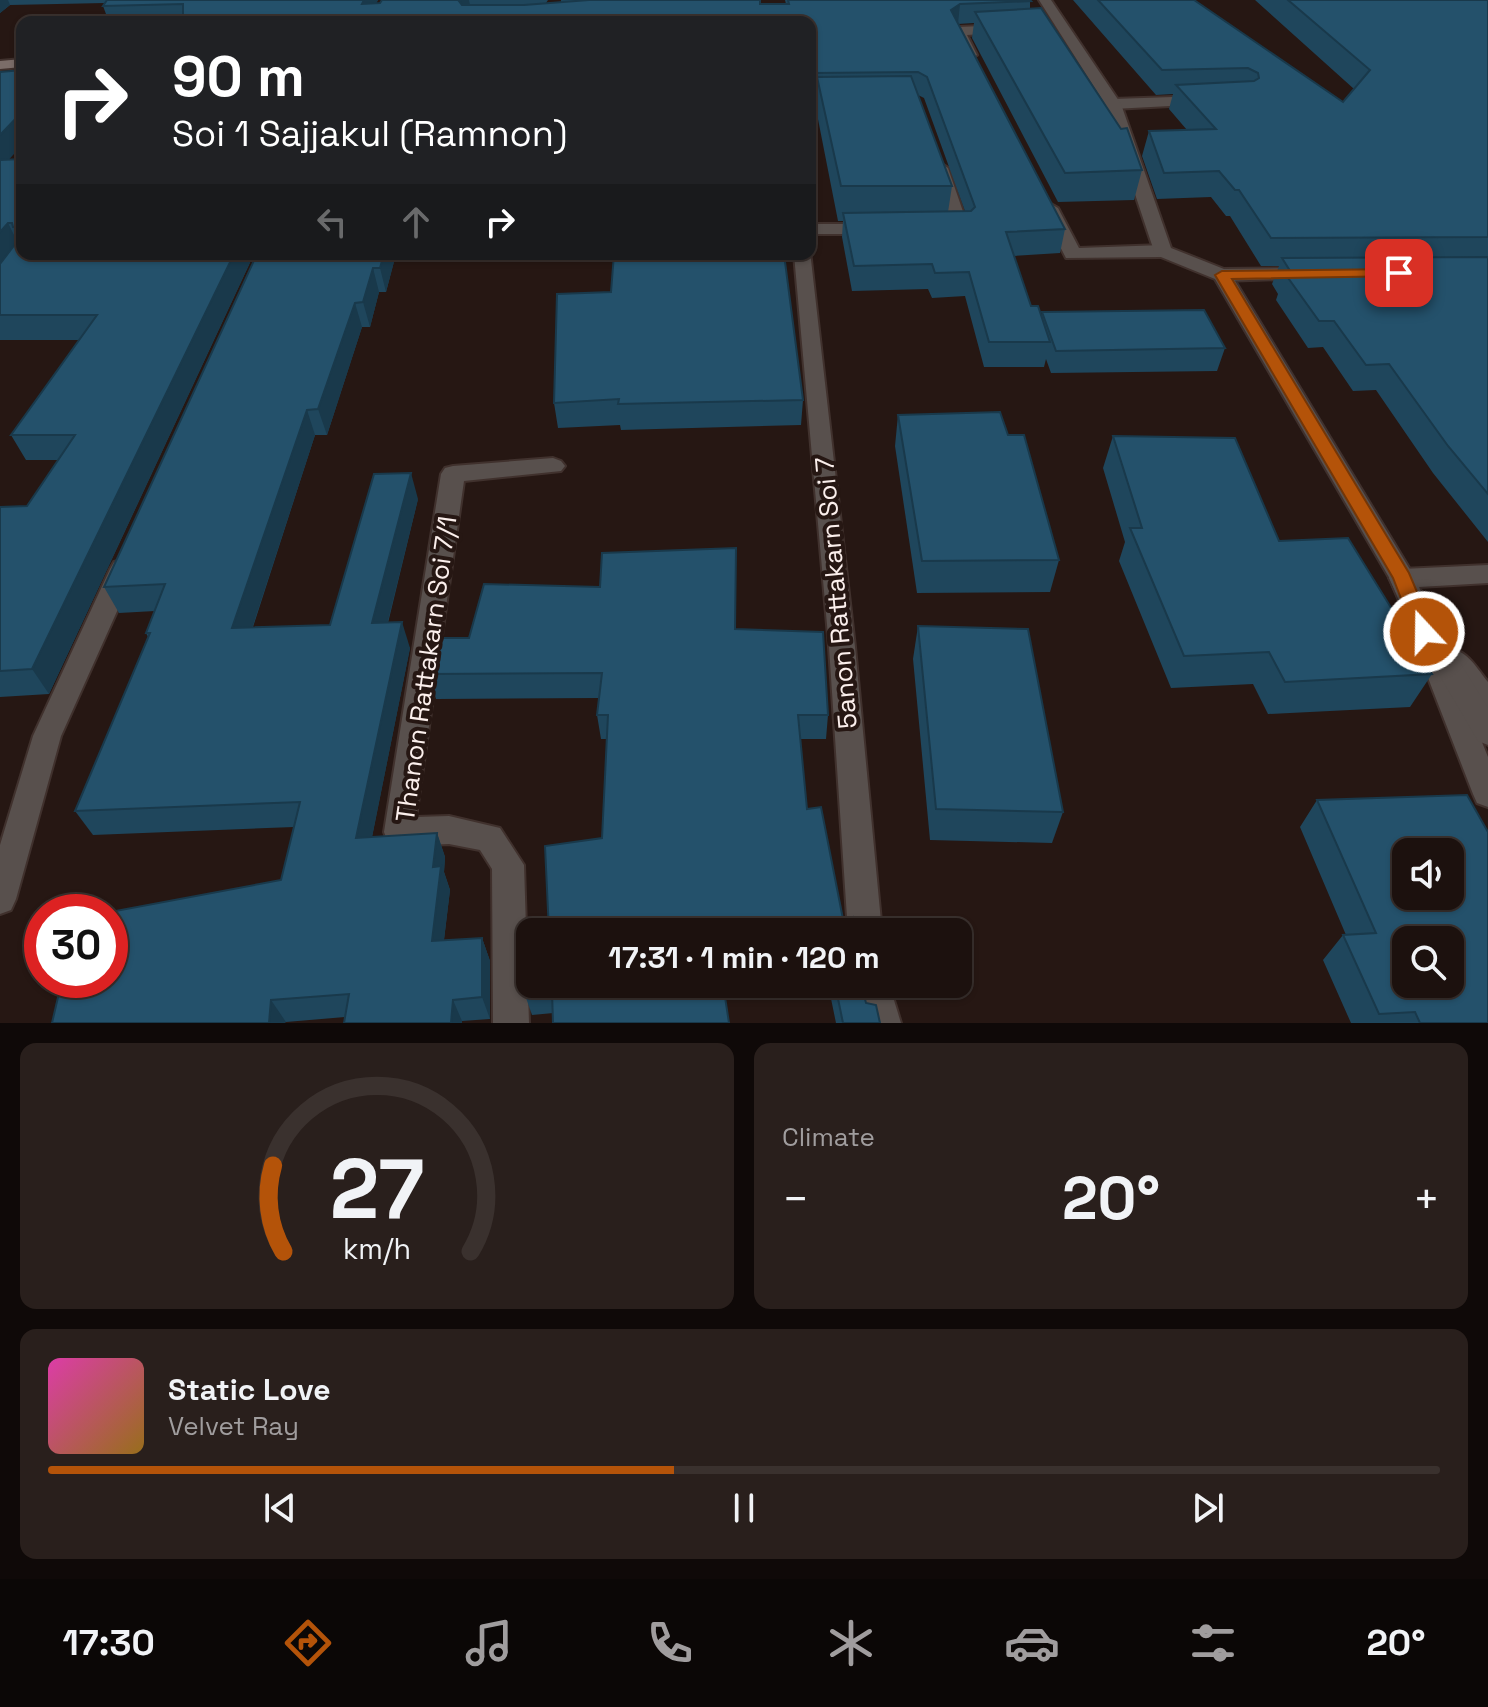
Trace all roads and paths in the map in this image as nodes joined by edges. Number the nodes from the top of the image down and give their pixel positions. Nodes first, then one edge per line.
1 (1045, 0) edge
2 (1017, 29) edge
3 (979, 73) edge
4 (1227, 101) edge
5 (1113, 104) junction
6 (936, 158) edge
7 (1044, 198) edge
8 (816, 229) edge
9 (890, 229) edge
10 (933, 229) edge
11 (1163, 251) junction
12 (804, 260) edge
13 (1331, 274) edge
14 (1222, 275) junction
15 (553, 466) dead end
16 (131, 552) edge
17 (1488, 574) edge
18 (1402, 578) junction
19 (1420, 620) junction
20 (1488, 702) edge
21 (1488, 733) edge
22 (1488, 794) edge
23 (0, 899) edge
24 (864, 918) edge
25 (876, 998) edge
26 (511, 1023) edge
27 (883, 1023) edge

1 - 5 street
2 - 3 street
4 - 5 street
5 - 11 street
6 - 10 lane
7 - 11 street
8 - 9 lane
11 - 14 street
12 - 24 street, 5anon Rattakarn Soi 7
13 - 14 street
14 - 18 street
15 - 26 street, Thanon Rattakarn Soi 7/1
16 - 23 street
17 - 18 street
18 - 19 street
18 - 22 street
19 - 20 street
19 - 21 street
25 - 27 street

